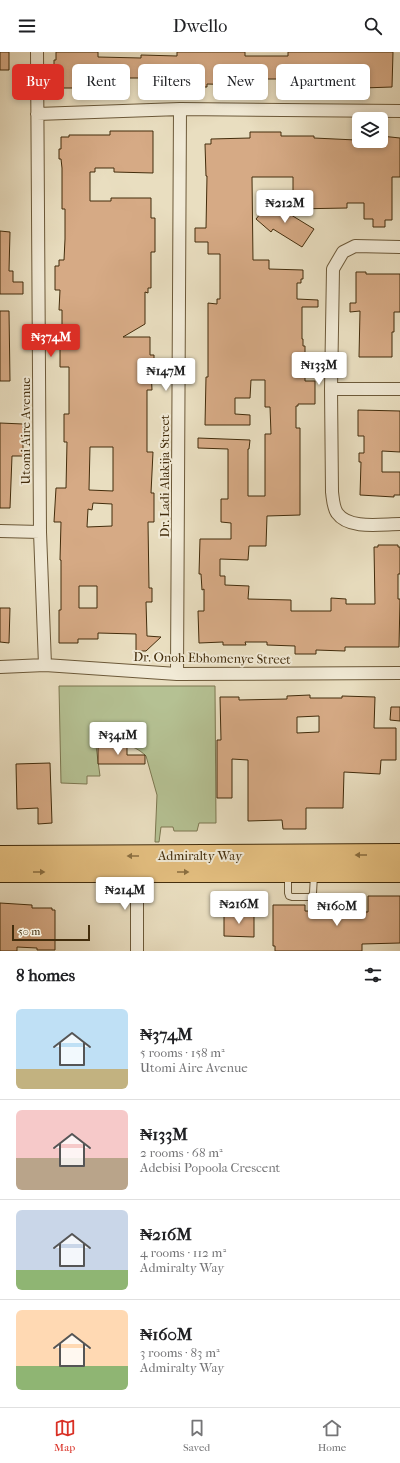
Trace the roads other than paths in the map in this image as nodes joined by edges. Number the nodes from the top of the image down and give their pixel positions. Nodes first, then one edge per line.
1 (37, 52) edge
2 (180, 109) junction
3 (400, 111) edge
4 (38, 114) junction
5 (400, 247) edge
6 (331, 389) junction
7 (400, 389) edge
8 (400, 524) edge
9 (0, 531) edge
10 (40, 532) junction
11 (45, 665) junction
12 (0, 667) edge
13 (400, 673) edge
14 (177, 674) junction
15 (400, 854) edge
16 (0, 856) edge
17 (0, 872) edge
18 (137, 872) junction
19 (400, 872) edge
20 (137, 951) edge

1 - 4 street, Utomi Aire Avenue
2 - 3 street
2 - 4 street
2 - 14 street, Dr. Ladi Alakija Street
4 - 10 street, Utomi Aire Avenue
5 - 6 street
6 - 7 street
6 - 8 street
9 - 10 street
10 - 11 street, Utomi Aire Avenue
11 - 12 street, Dr. Onoh Ebhomenye Street
11 - 14 street, Dr. Onoh Ebhomenye Street
13 - 14 street, Dr. Onoh Ebhomenye Street
15 -> 16 main road, Admiralty Way
17 -> 18 main road, Admiralty Way
18 -> 19 main road, Admiralty Way
18 - 20 street

